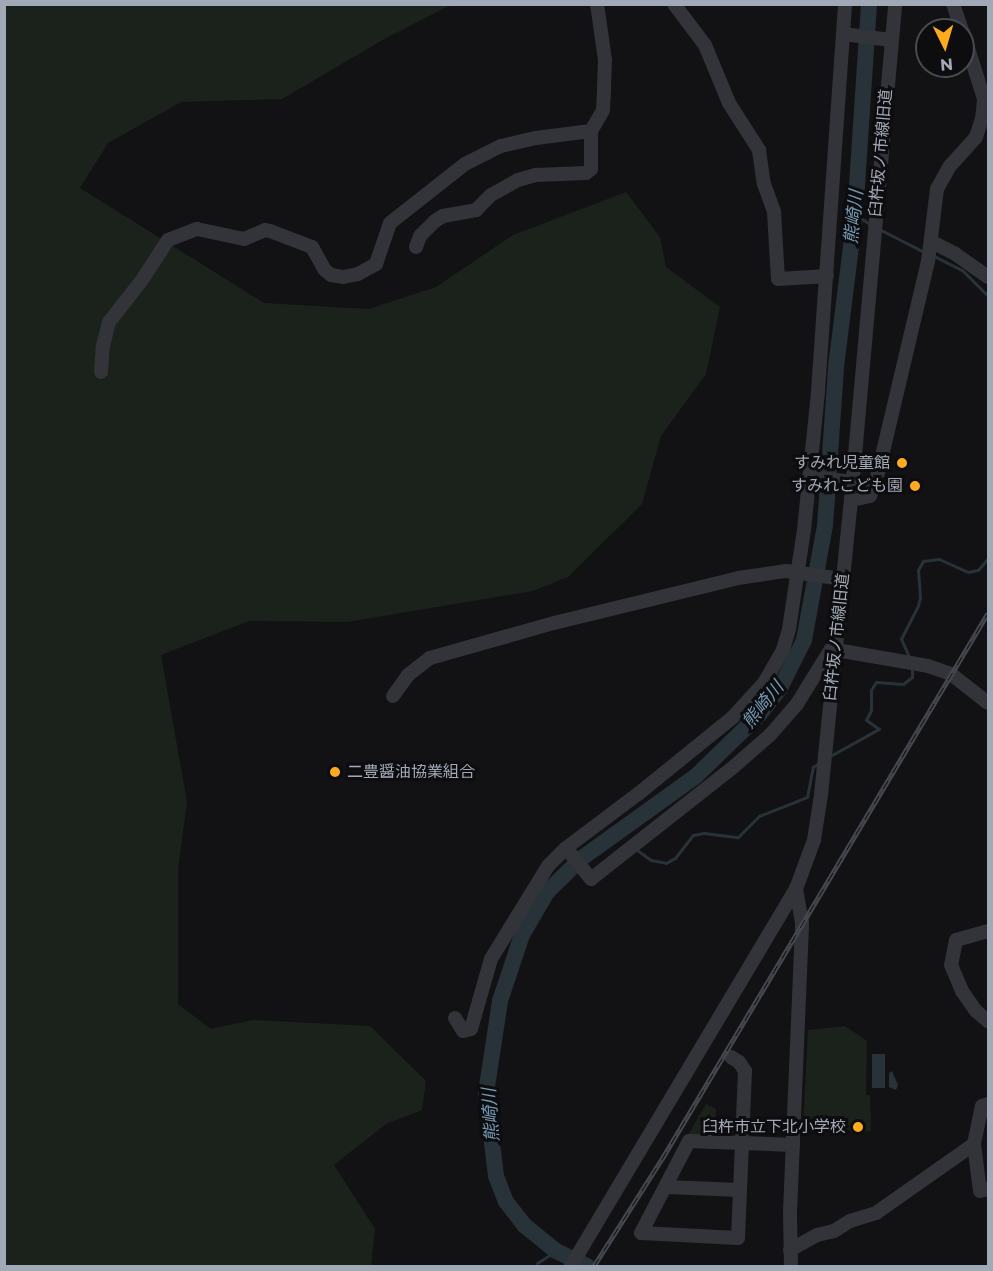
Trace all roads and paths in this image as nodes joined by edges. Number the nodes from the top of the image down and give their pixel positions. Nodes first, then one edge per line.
1 (597, 4) edge
2 (674, 4) edge
3 (845, 4) edge
4 (895, 4) edge
5 (844, 34) junction
6 (888, 40) junction
7 (975, 70) edge
8 (591, 131) junction
9 (982, 139) edge
10 (931, 244) junction
11 (416, 247) dead end
12 (826, 276) junction
13 (988, 276) edge
14 (101, 372) dead end
15 (811, 477) junction
16 (849, 481) junction
17 (851, 500) junction
18 (797, 572) junction
19 (839, 578) junction
20 (836, 649) junction
21 (393, 696) dead end
22 (988, 703) edge
23 (566, 849) junction
24 (796, 890) junction
25 (988, 931) edge
26 (455, 1018) dead end
27 (988, 1021) edge
28 (731, 1057) dead end
29 (988, 1104) edge
30 (742, 1143) junction
31 (974, 1144) junction
32 (793, 1145) junction
33 (666, 1187) junction
34 (988, 1189) edge
35 (740, 1190) junction
36 (790, 1258) edge
37 (571, 1266) edge

1 - 8 street
2 - 12 street
3 - 5 street
4 - 6 street, 臼杵坂ノ市線旧道
5 - 6 street
5 - 12 street
6 - 16 street, 臼杵坂ノ市線旧道
7 - 9 street
8 - 11 street
8 - 14 street
9 - 10 street
10 - 13 street
10 - 17 street
12 - 15 street
15 - 16 street
15 - 18 street
16 - 17 street, 臼杵坂ノ市線旧道
17 - 19 street, 臼杵坂ノ市線旧道
18 - 19 street
18 - 21 street
18 - 23 street
19 - 20 street, 臼杵坂ノ市線旧道
20 - 22 street
20 - 23 street
20 - 24 street, 臼杵坂ノ市線旧道
23 - 26 street
24 - 32 street
24 - 37 street, 臼杵坂ノ市線旧道
25 - 27 street
28 - 30 street
29 - 31 street
30 - 32 street
30 - 33 street
30 - 35 street
31 - 34 street
31 - 36 street
32 - 36 street
33 - 35 street
33 - 35 street

